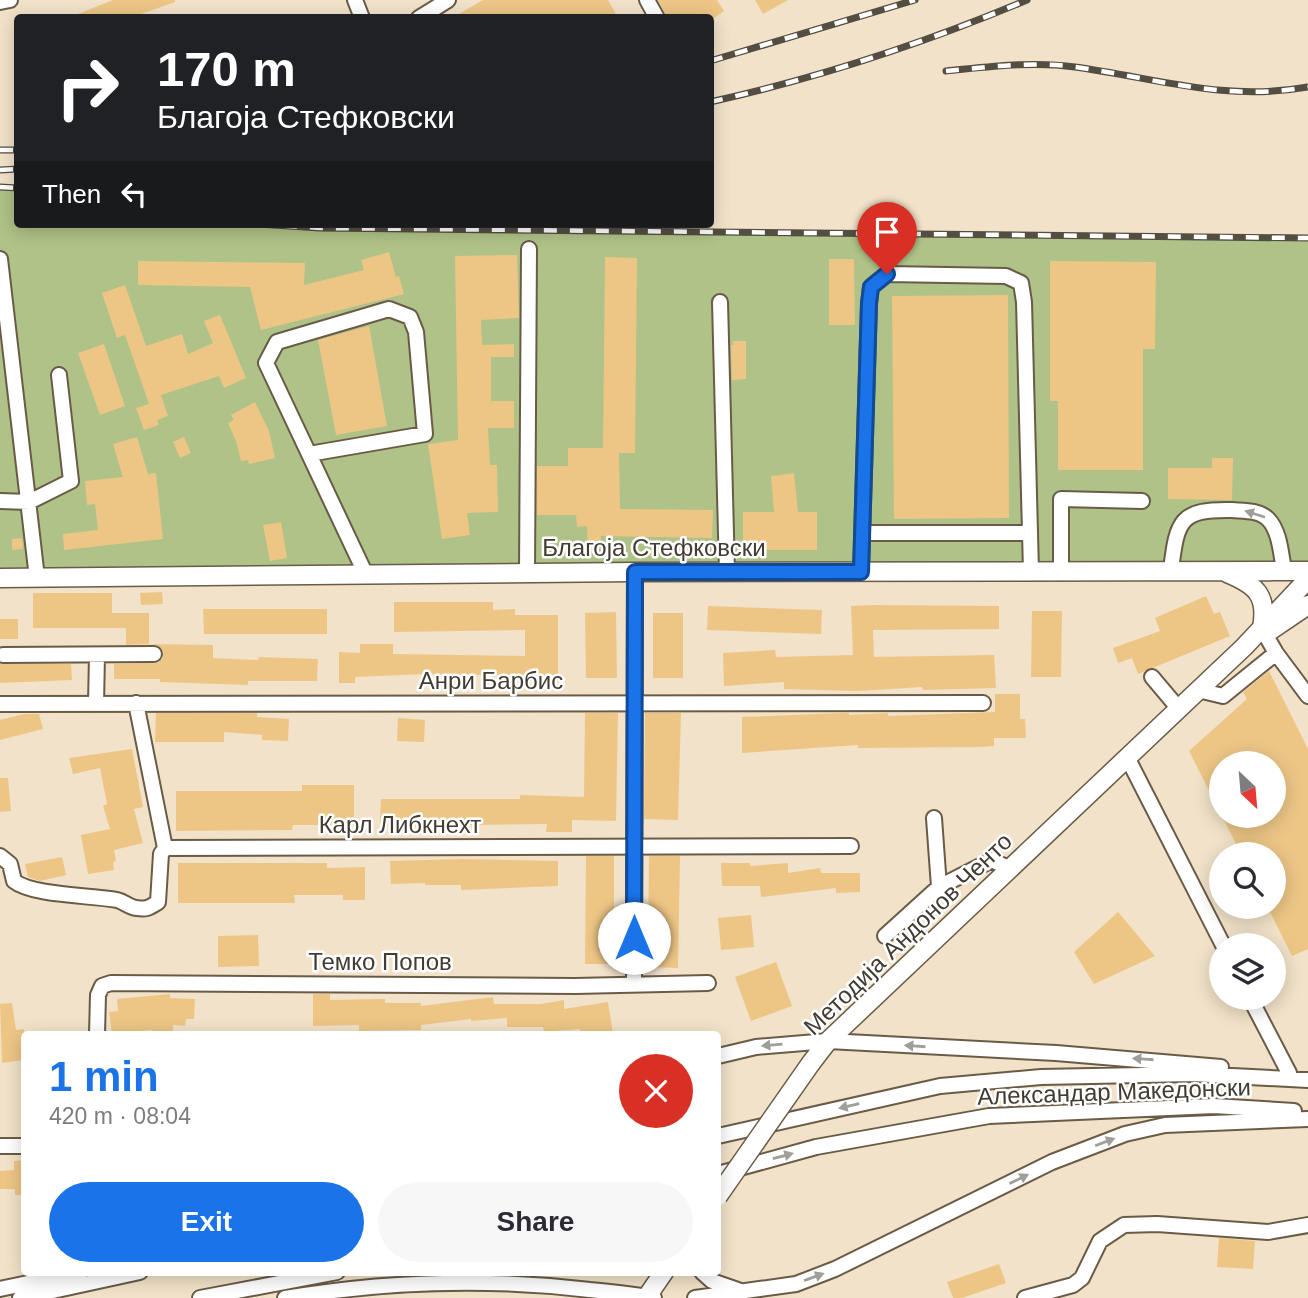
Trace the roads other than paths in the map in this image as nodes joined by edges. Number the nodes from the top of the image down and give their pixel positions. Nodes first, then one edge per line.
1 (10, 0) edge
2 (447, 0) edge
3 (0, 2) edge
4 (425, 14) edge
5 (529, 249) dead end
6 (0, 259) edge
7 (720, 302) dead end
8 (59, 375) dead end
9 (309, 454) junction
10 (0, 501) edge
11 (29, 502) junction
12 (1142, 502) dead end
13 (863, 533) junction
14 (1029, 533) junction
15 (1171, 570) junction
16 (1221, 570) junction
17 (1284, 570) junction
18 (1031, 571) junction
19 (1308, 571) edge
20 (635, 572) junction
21 (727, 572) junction
22 (861, 572) junction
23 (1061, 572) junction
24 (527, 573) junction
25 (366, 575) junction
26 (0, 578) edge
27 (37, 578) junction
28 (1308, 579) edge
29 (1308, 606) edge
30 (1264, 631) junction
31 (1276, 653) junction
32 (153, 654) dead end
33 (3, 655) dead end
34 (97, 655) junction
35 (1152, 677) dead end
36 (1198, 690) junction
37 (1308, 696) edge
38 (136, 703) junction
39 (983, 703) dead end
40 (0, 704) edge
41 (96, 704) junction
42 (634, 704) junction
43 (1179, 709) junction
44 (1127, 757) junction
45 (934, 818) dead end
46 (634, 845) junction
47 (851, 846) dead end
48 (165, 848) junction
49 (0, 856) edge
50 (1010, 869) junction
51 (939, 887) junction
52 (1217, 933) edge
53 (886, 936) dead end
54 (708, 983) dead end
55 (634, 985) junction
56 (1256, 1010) edge
57 (97, 1031) edge
58 (828, 1041) junction
59 (721, 1055) edge
60 (1289, 1073) junction
61 (1308, 1078) edge
62 (1308, 1112) edge
63 (1308, 1119) edge
64 (721, 1135) edge
65 (0, 1146) edge
66 (21, 1146) edge
67 (721, 1173) edge
68 (721, 1192) edge
69 (1308, 1225) edge
70 (62, 1276) edge
71 (122, 1276) edge
72 (316, 1276) edge
73 (662, 1276) edge
74 (708, 1276) edge
75 (553, 1286) junction
76 (0, 1289) edge
77 (747, 1292) junction
78 (20, 1298) edge
79 (200, 1298) edge
80 (285, 1298) edge
81 (584, 1298) edge
82 (649, 1298) edge
83 (695, 1298) edge
84 (1025, 1298) edge

1 - 3 street
2 - 4 street
5 - 24 street
6 - 11 street
7 - 21 street
8 - 11 street
9 - 9 street
9 - 25 street
10 - 11 street
11 - 27 street
12 - 23 street
13 - 14 street
13 - 14 street
13 - 22 street
14 - 18 street
15 - 16 main road, Благоја Стефковски
17 -> 15 street
15 - 23 main road, Благоја Стефковски
16 - 17 main road, Благоја Стефковски
16 - 30 main road
17 - 19 main road, Благоја Стефковски
18 - 22 main road, Благоја Стефковски
18 - 23 main road, Благоја Стефковски
20 - 21 main road, Благоја Стефковски
20 - 24 main road, Благоја Стефковски
20 - 42 street
21 - 22 main road, Благоја Стефковски
24 - 25 main road, Благоја Стефковски
25 - 27 main road, Благоја Стефковски
26 - 27 main road, Благоја Стефковски
28 - 30 main road, Методија Андонов Ченто
29 - 30 main road, Методија Андонов Ченто
30 - 31 street
30 - 36 main road, Методија Андонов Ченто
31 - 36 street
31 - 37 street
32 - 34 street
33 - 34 street
34 - 41 street
35 - 43 street
36 - 43 main road, Методија Андонов Ченто
38 - 41 street, Анри Барбис
38 - 42 street, Анри Барбис
38 - 48 street
39 - 42 street, Анри Барбис
40 - 41 street, Анри Барбис
42 - 46 street
43 - 44 main road, Методија Андонов Ченто
44 - 50 main road, Методија Андонов Ченто
44 - 52 street
45 - 51 street
46 - 47 street, Карл Либкнехт
46 - 48 street, Карл Либкнехт
46 - 55 street
48 - 49 street
50 - 51 street
50 - 58 main road, Методија Андонов Ченто
51 - 53 street
54 - 55 street, Темко Попов
55 - 57 street, Темко Попов
56 - 60 street
58 -> 59 street
60 -> 58 street
58 - 68 main road, Методија Андонов Ченто, bridge
60 - 61 street
61 -> 64 street, Александар Македонски
67 -> 62 street, Александар Македонски
77 -> 63 street
65 - 66 street
69 - 84 street
70 - 76 street
71 - 78 street
72 - 79 street
73 - 82 main road
74 - 77 street
75 - 80 street
75 - 81 street
75 - 82 street
77 - 83 street

